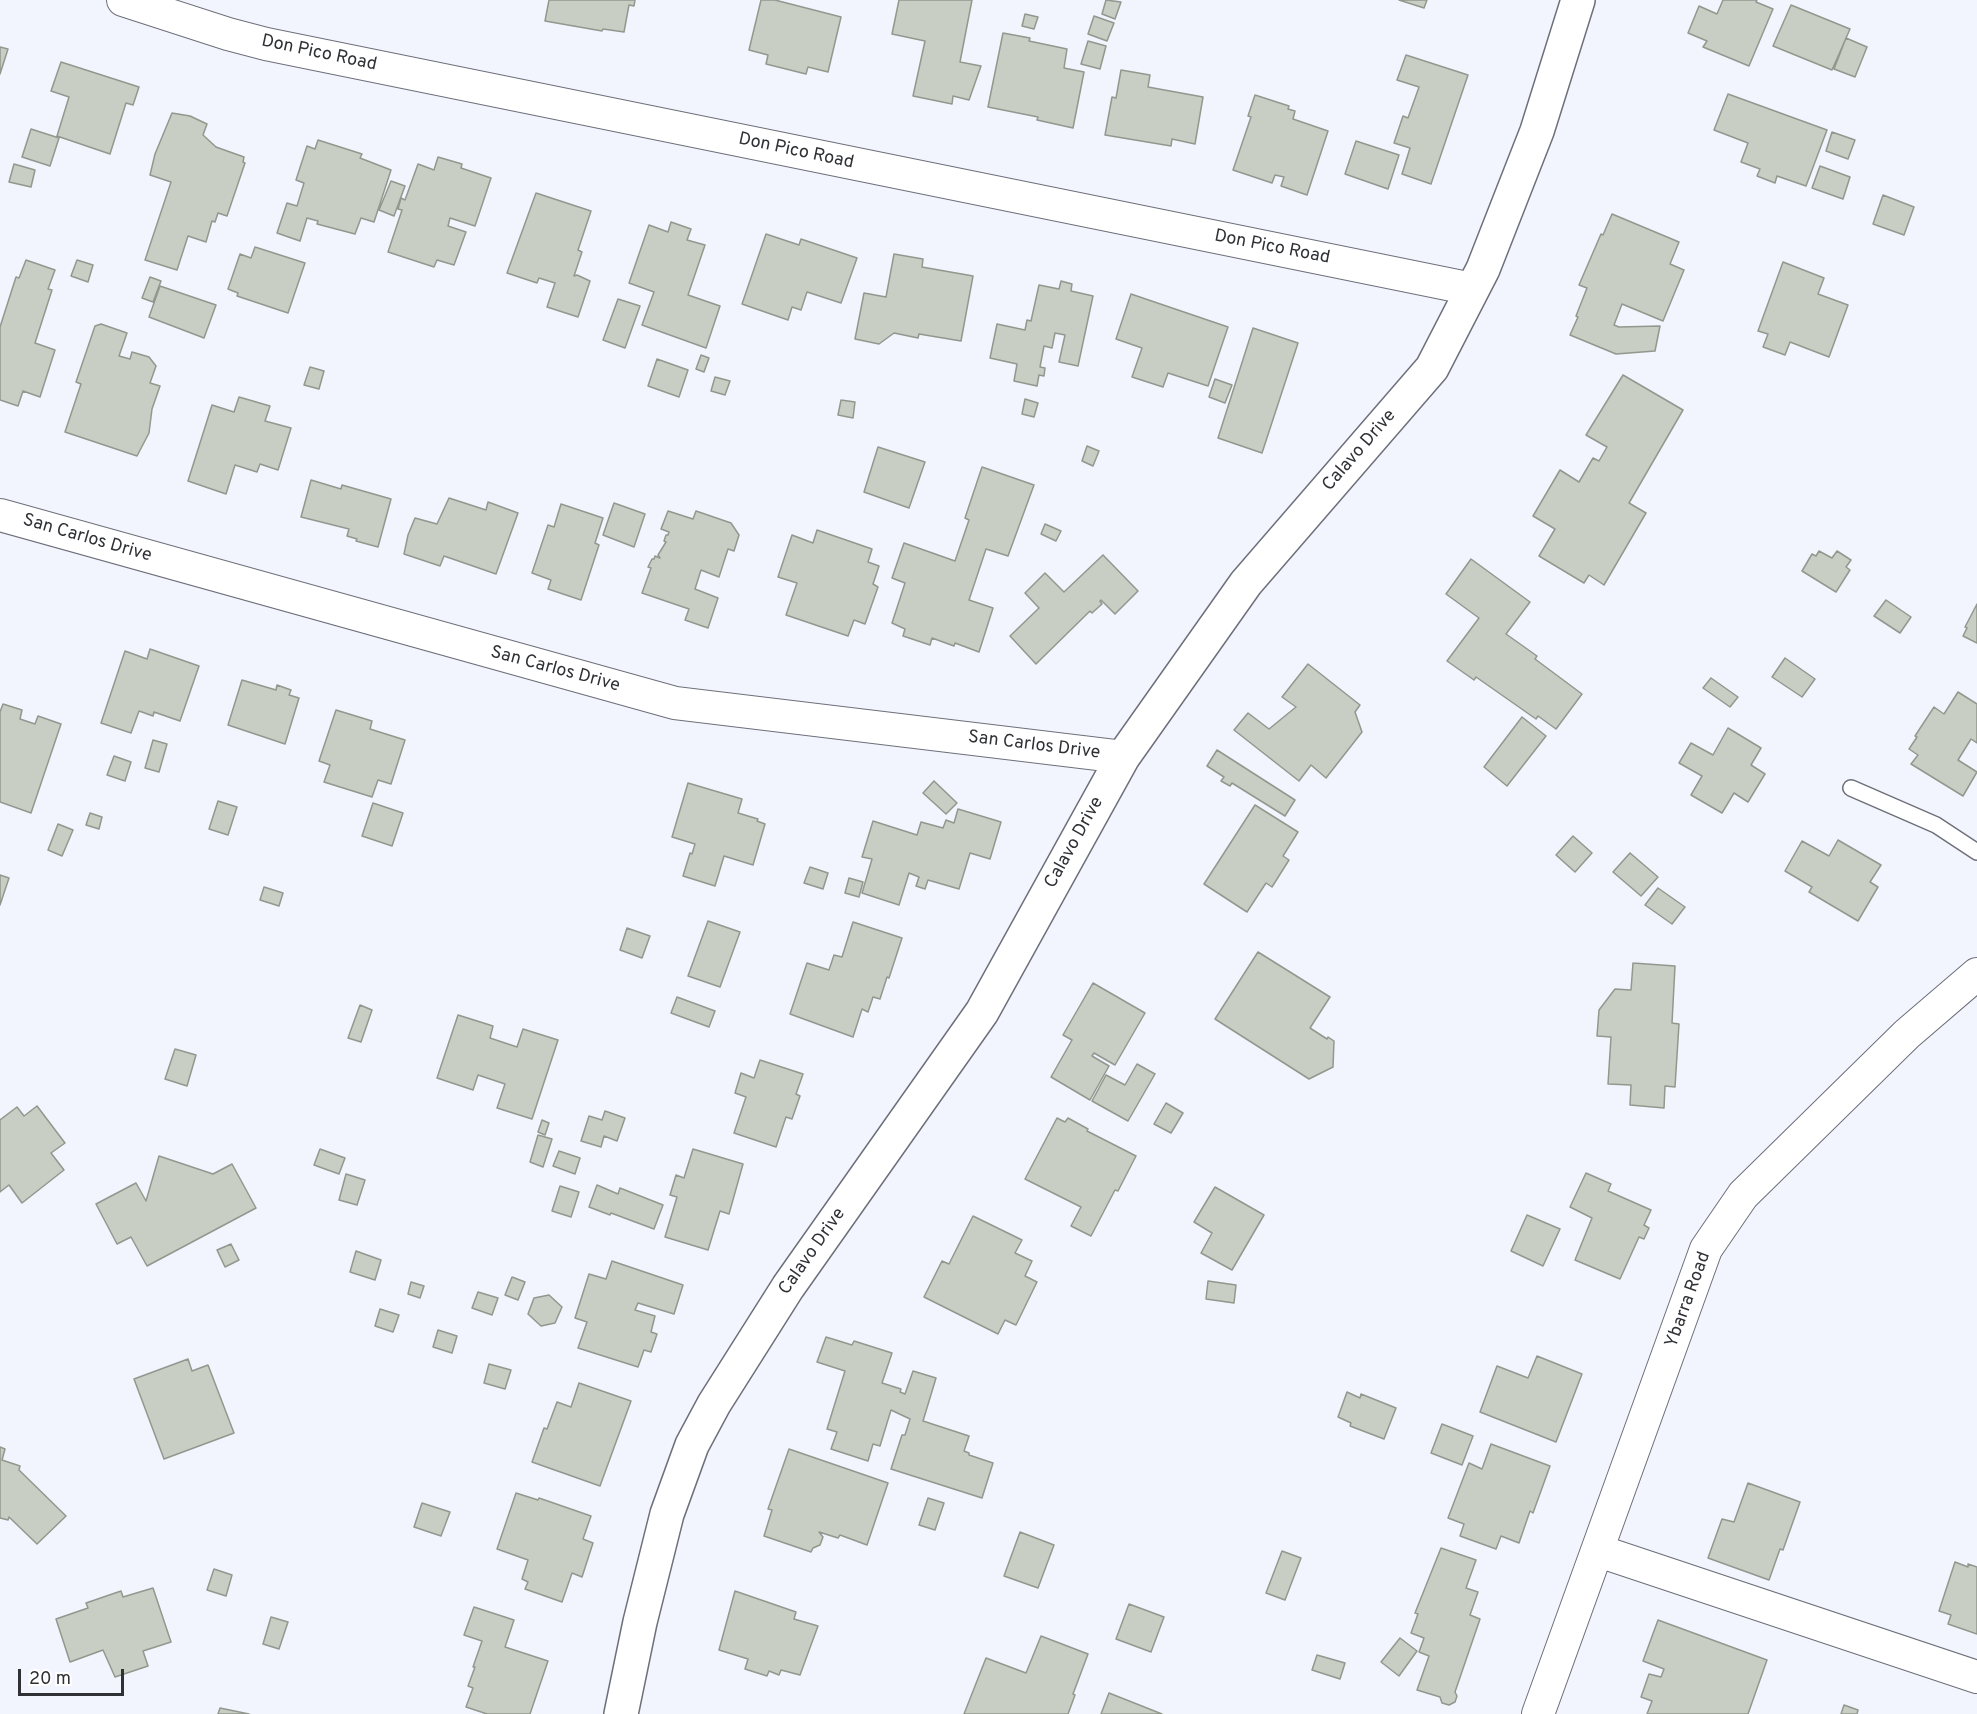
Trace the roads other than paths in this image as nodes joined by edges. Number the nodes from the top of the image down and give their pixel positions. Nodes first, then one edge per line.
1 (123, 0) edge
2 (1578, 0) edge
3 (1472, 289) junction
4 (0, 515) edge
5 (1123, 757) junction
6 (1851, 788) dead end
7 (1977, 852) edge
8 (1977, 975) edge
9 (1599, 1551) junction
10 (1977, 1677) edge
11 (621, 1714) edge
12 (1538, 1714) edge

1 - 3 street, Don Pico Road
2 - 3 street, Calavo Drive
3 - 5 street, Calavo Drive
4 - 5 street, San Carlos Drive
5 - 11 street, Calavo Drive
6 - 7 lane
8 - 9 street, Ybarra Road
9 - 10 street
9 - 12 street, Ybarra Road

